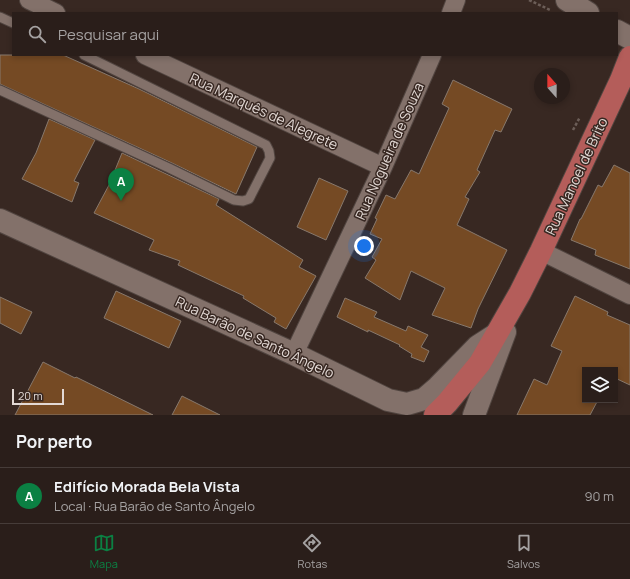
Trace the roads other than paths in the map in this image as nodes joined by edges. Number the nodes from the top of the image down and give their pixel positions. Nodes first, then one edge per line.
1 (29, 0) edge
2 (456, 0) edge
3 (567, 0) edge
4 (54, 12) edge
5 (450, 12) edge
6 (586, 12) edge
7 (0, 17) edge
8 (12, 23) edge
9 (618, 32) edge
10 (630, 38) edge
11 (86, 56) edge
12 (147, 56) edge
13 (432, 56) edge
14 (630, 57) edge
15 (0, 90) edge
16 (383, 167) junction
17 (0, 220) edge
18 (542, 251) junction
19 (520, 293) junction
20 (630, 294) edge
21 (495, 335) junction
22 (294, 354) junction
23 (435, 415) edge
24 (474, 415) edge

1 - 4 street
2 - 5 street
3 - 6 street
7 - 8 lane
9 - 10 street
11 - 15 lane
12 - 16 street, Rua Marquês de Alegrete
13 - 16 street, Rua Nogueira de Souza
14 - 18 main road, Rua Manoel de Brito
16 - 22 street, Rua Nogueira de Souza
17 - 22 street, Rua Barão de Santo Ângelo
18 - 19 main road, Rua Manoel de Brito
18 - 20 street
19 - 21 main road, Rua Manoel de Brito
19 - 24 street, Rua Manoel de Brito
21 - 22 street, Rua Barão de Santo Ângelo
21 - 23 main road, Rua Manoel de Brito

